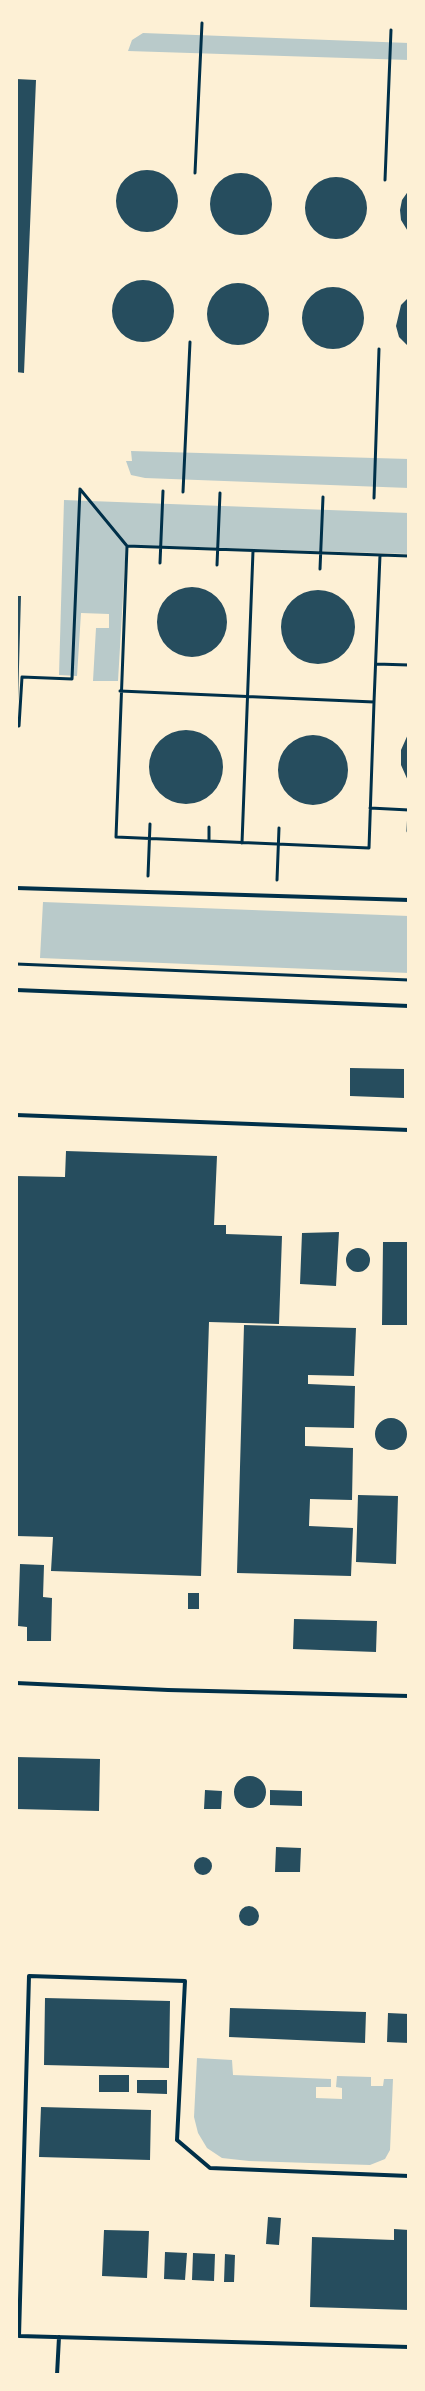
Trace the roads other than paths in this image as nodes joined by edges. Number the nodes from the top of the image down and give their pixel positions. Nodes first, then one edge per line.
1 (16, 888) edge
2 (409, 900) edge
3 (16, 990) edge
4 (409, 1006) edge
5 (16, 1115) edge
6 (409, 1130) edge
7 (16, 1682) edge
8 (409, 1696) edge
9 (409, 2176) edge
10 (18, 2336) edge
11 (59, 2337) junction
12 (409, 2347) edge
13 (57, 2375) edge

1 - 2 lane
3 - 4 lane
5 - 6 lane
7 - 8 lane
9 - 10 lane
10 - 11 lane
11 - 12 lane
11 - 13 lane

